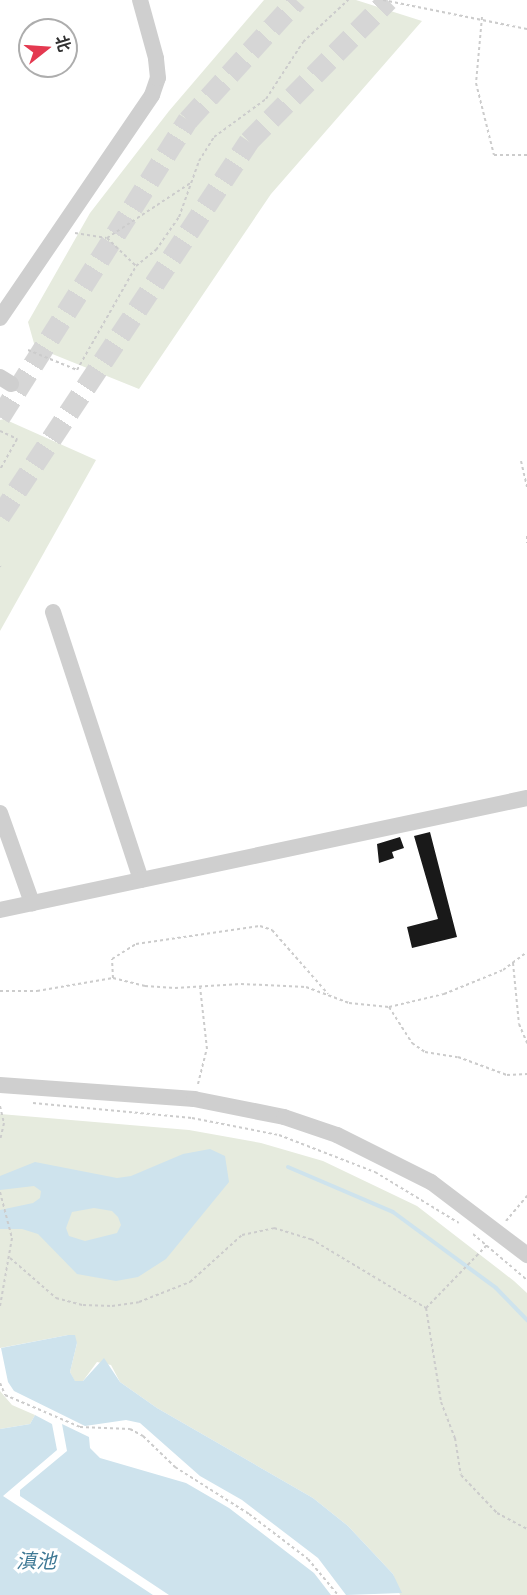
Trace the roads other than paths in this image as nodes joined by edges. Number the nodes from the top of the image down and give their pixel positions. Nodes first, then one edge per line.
1 (140, 0) edge
2 (0, 318) edge
3 (53, 612) dead end
4 (527, 798) edge
5 (0, 813) edge
6 (141, 880) junction
7 (32, 903) junction
8 (0, 910) edge
9 (0, 1084) edge
10 (527, 1255) edge

1 - 2 street
3 - 6 street
4 - 6 street
5 - 7 street
6 - 7 street
7 - 8 street
9 - 10 street

